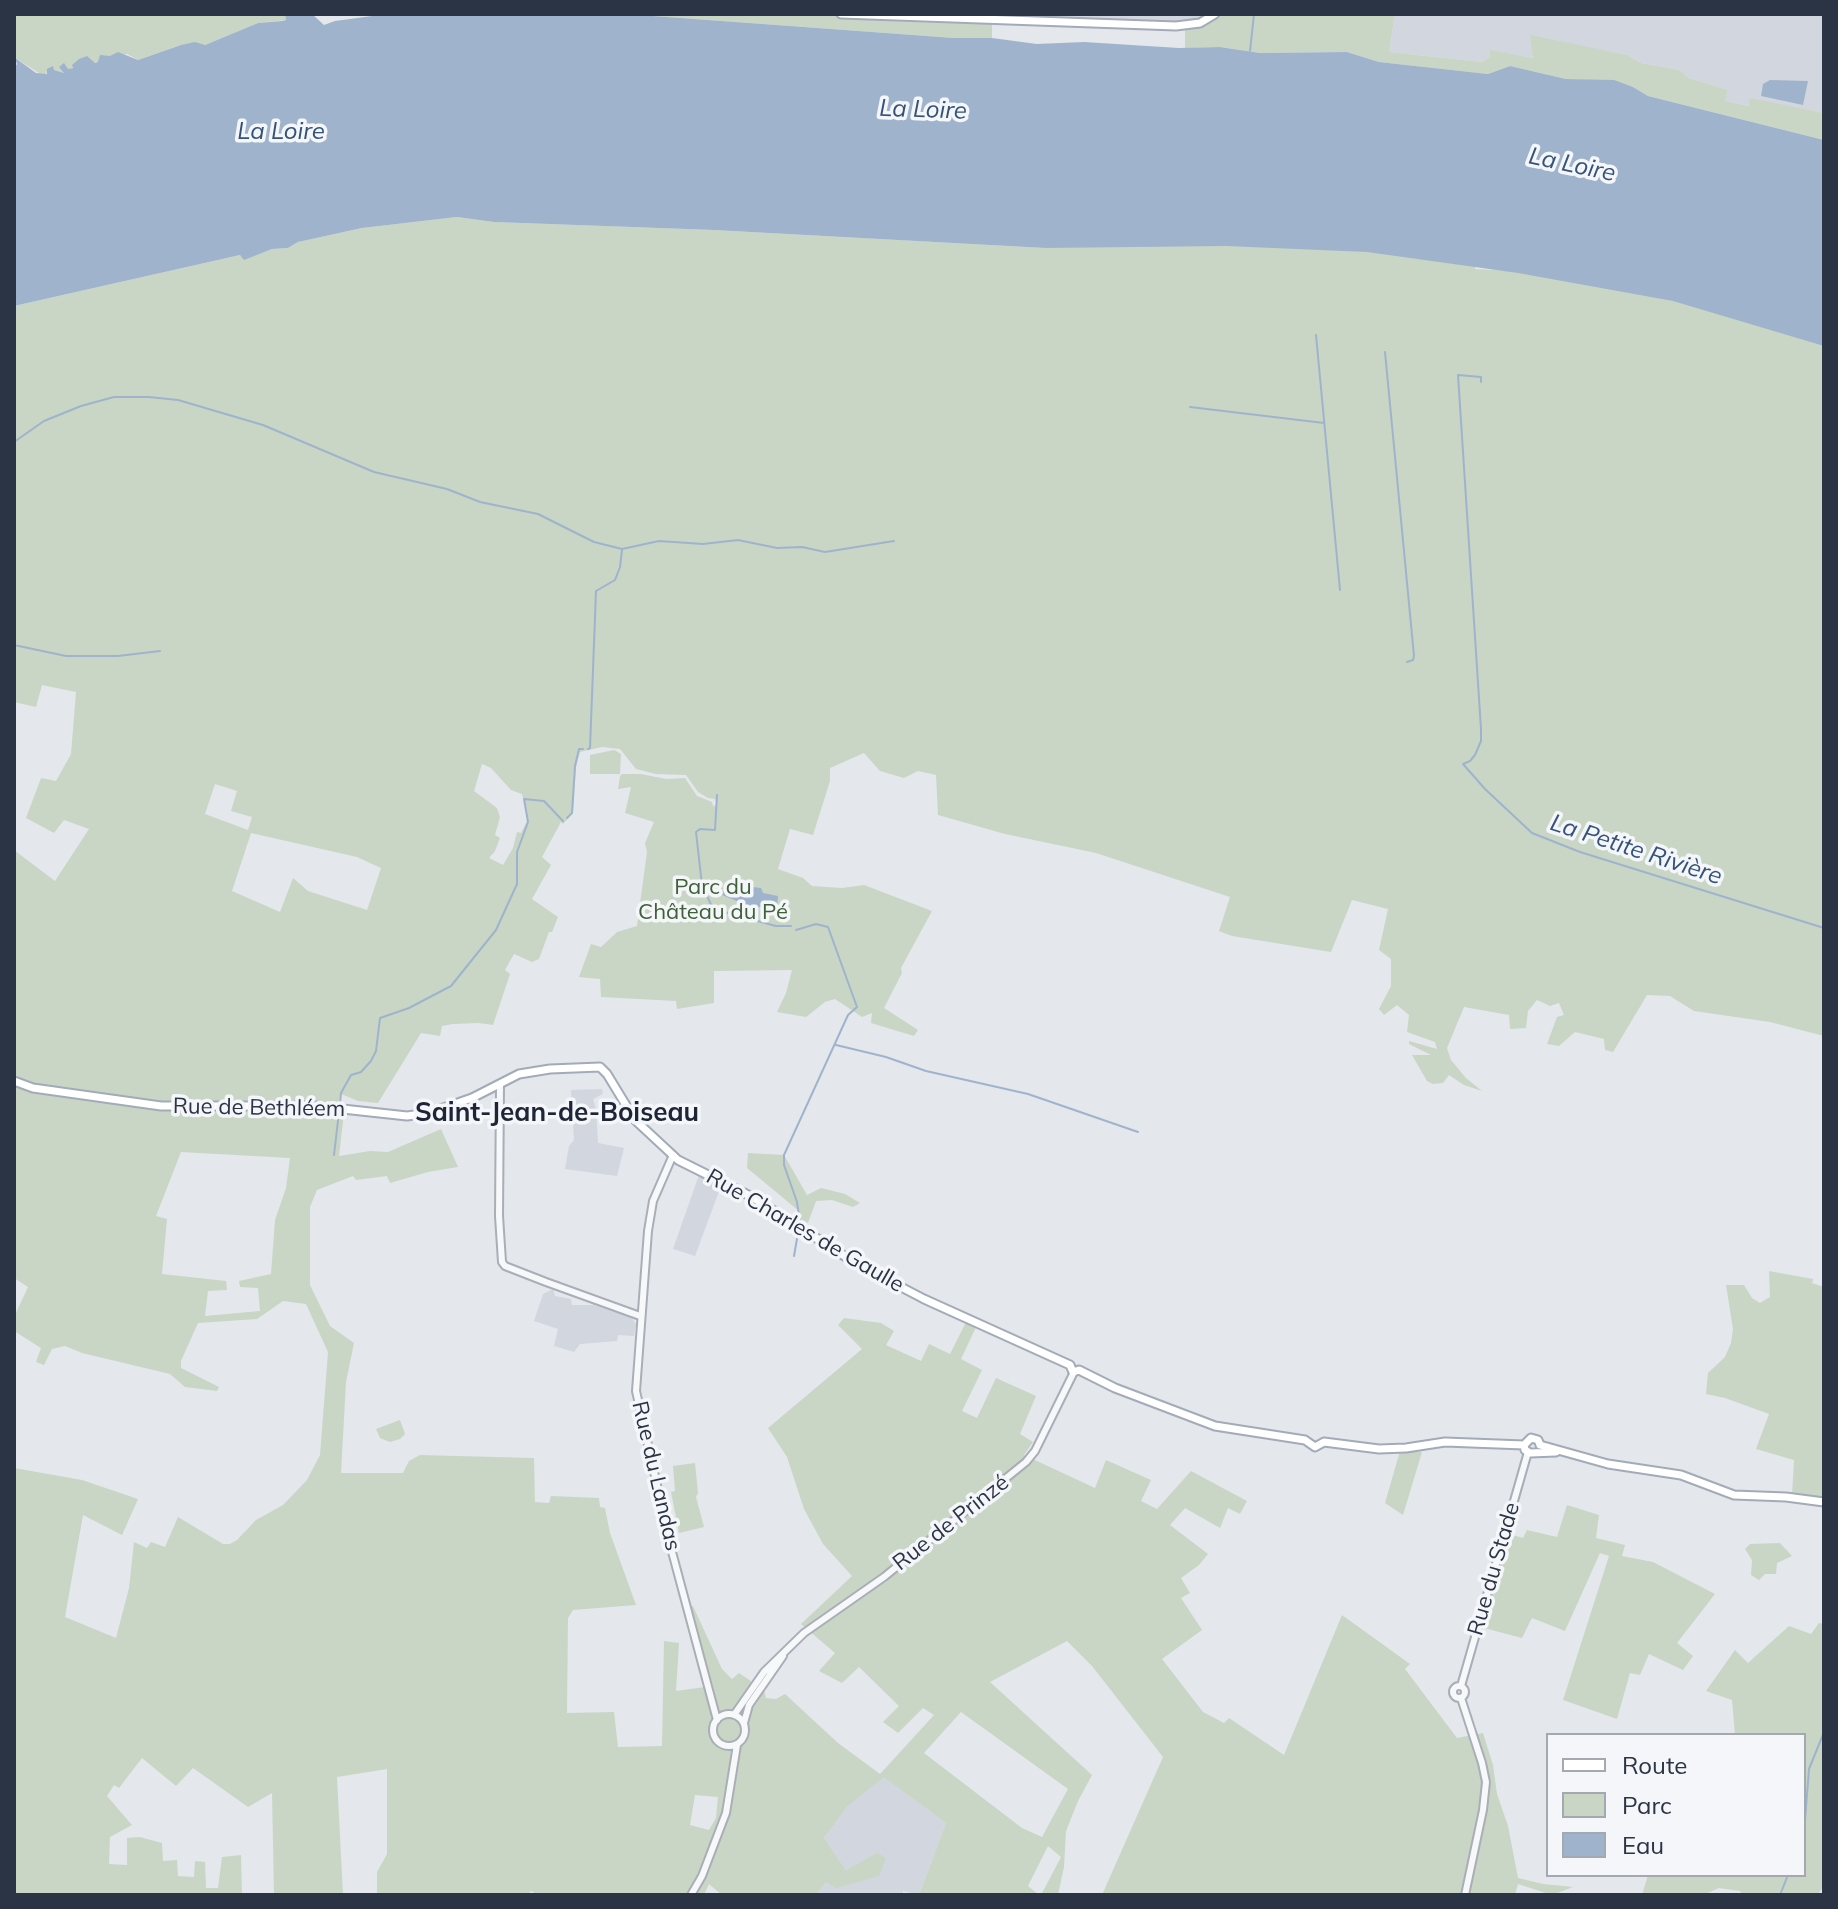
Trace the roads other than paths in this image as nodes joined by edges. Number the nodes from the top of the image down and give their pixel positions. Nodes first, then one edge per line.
1 (841, 14) edge
2 (1215, 14) edge
3 (14, 1081) edge
4 (612, 1082) joint
5 (500, 1085) junction
6 (673, 1155) junction
7 (640, 1316) junction
8 (1074, 1369) junction
9 (1540, 1445) junction
10 (1529, 1450) junction
11 (1563, 1453) junction
12 (1824, 1502) edge
13 (793, 1644) junction
14 (713, 1699) junction
15 (731, 1715) junction
16 (717, 1720) junction
17 (744, 1723) junction
18 (737, 1745) junction
19 (725, 1746) junction
20 (731, 1772) junction
21 (691, 1895) edge
22 (1465, 1895) edge

1 - 2 main road
3 - 5 main road, Rue de Bethléem
4 - 5 main road, Rue de Bethléem
4 - 6 main road, Rue Charles de Gaulle
5 - 7 street
6 - 7 street, Rue du Landas
6 - 8 main road, Rue Charles de Gaulle
7 - 14 street, Rue du Landas
8 - 10 main road, Rue Charles de Gaulle
8 - 13 street, Rue de Prinzé
9 - 10 main road
9 - 10 main road
9 - 11 main road
10 - 11 main road
10 - 22 street, Rue du Stade
11 - 12 main road
13 - 15 street, Rue de Prinzé
13 - 17 street, Rue de Prinzé
14 - 15 street, Rue du Landas
14 - 16 street, Rue du Landas
15 - 16 street
15 - 17 street
16 - 19 street
17 - 18 street
18 - 19 street
18 - 20 street
19 - 20 street
20 - 21 street

